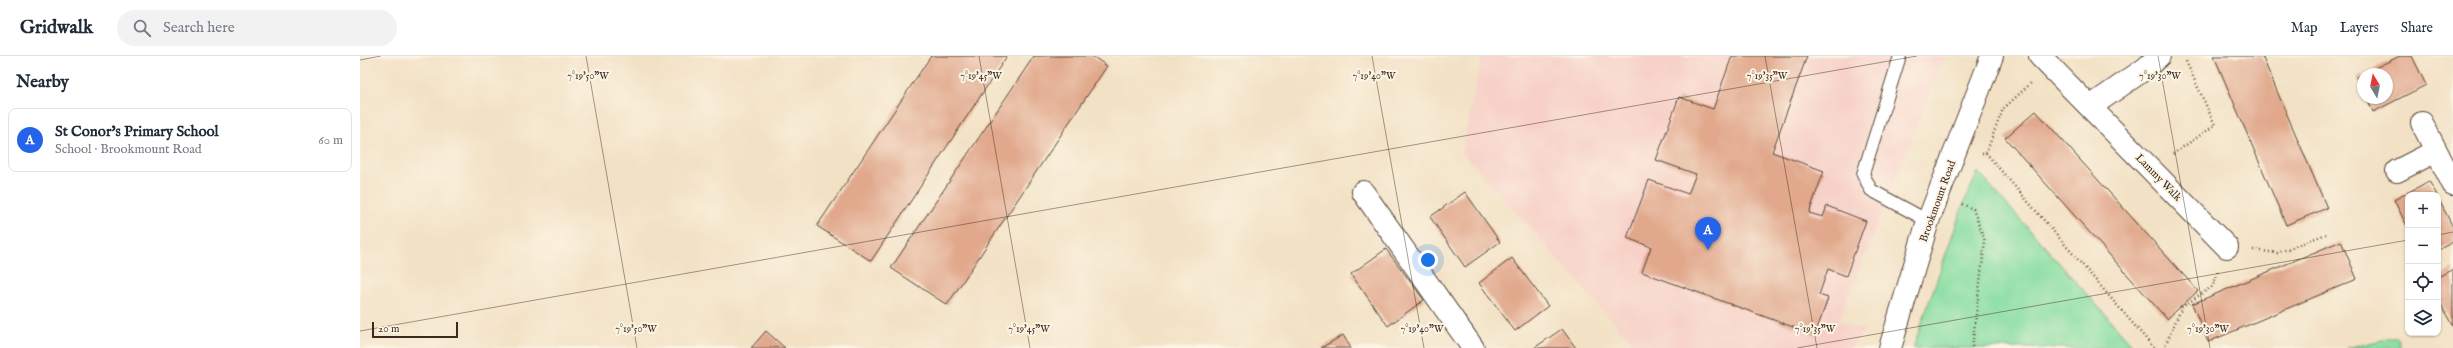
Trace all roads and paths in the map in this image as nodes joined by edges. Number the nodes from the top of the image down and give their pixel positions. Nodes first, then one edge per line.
1 (1900, 56) edge
2 (1992, 56) edge
3 (2159, 56) edge
4 (2183, 56) edge
5 (2046, 61) edge
6 (2090, 107) junction
7 (2422, 123) dead end
8 (2436, 151) junction
9 (1986, 153) junction
10 (1952, 158) junction
11 (2151, 168) junction
12 (2397, 171) dead end
13 (2453, 184) edge
14 (1363, 192) dead end
15 (1937, 198) junction
16 (1928, 222) junction
17 (2326, 234) dead end
18 (2227, 247) junction
19 (1473, 348) edge
20 (1890, 348) edge
21 (1972, 348) edge
22 (2154, 348) edge
23 (2164, 348) edge

1 - 16 lane
2 - 10 street, Brookmount Road
3 - 6 street
4 - 11 path
5 - 6 street, Lammy Walk
5 - 9 path
6 - 11 street, Lammy Walk
7 - 8 street
8 - 12 street
8 - 13 street
9 - 10 path
9 - 22 path
10 - 15 street, Brookmount Road
11 - 18 street, Lammy Walk
14 - 19 street
15 - 16 street, Brookmount Road
15 - 21 path
16 - 20 street, Brookmount Road
17 - 18 path
18 - 23 path

